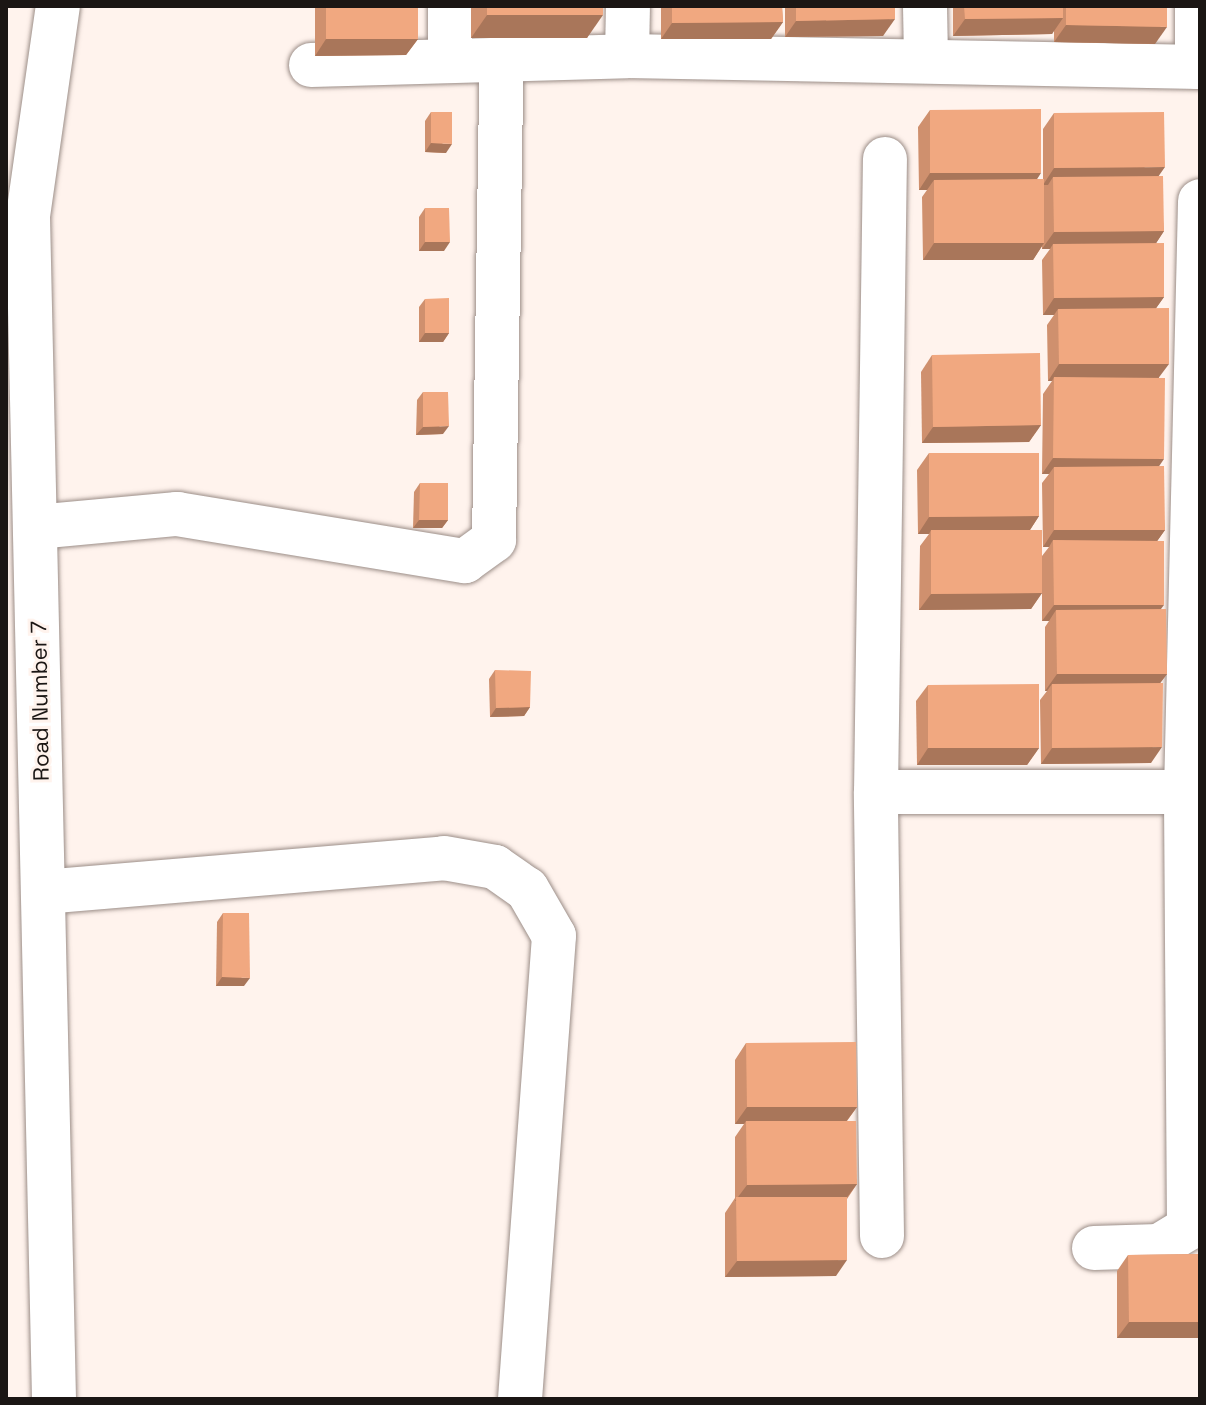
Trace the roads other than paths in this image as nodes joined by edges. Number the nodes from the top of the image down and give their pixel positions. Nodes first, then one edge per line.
1 (58, 6) edge
2 (450, 6) edge
3 (628, 6) edge
4 (925, 6) edge
5 (1197, 6) edge
6 (627, 56) junction
7 (502, 57) junction
8 (450, 59) junction
9 (926, 60) junction
10 (311, 65) dead end
11 (1198, 67) edge
12 (885, 159) dead end
13 (1200, 201) edge
14 (17, 216) edge
15 (36, 527) junction
16 (876, 792) junction
17 (1193, 792) edge
18 (43, 892) junction
19 (882, 1236) dead end
20 (1094, 1248) dead end
21 (54, 1399) edge
22 (520, 1399) edge

1 - 14 street, Road Number 7
2 - 8 street
3 - 6 street
4 - 9 street
5 - 11 street
6 - 7 street
6 - 9 street
7 - 8 street
7 - 15 street
8 - 10 street
9 - 11 street
12 - 16 street
13 - 17 street
14 - 15 street, Road Number 7
15 - 18 street, Road Number 7
16 - 17 street
16 - 19 street
17 - 20 street
18 - 21 street, Road Number 7
18 - 22 street

